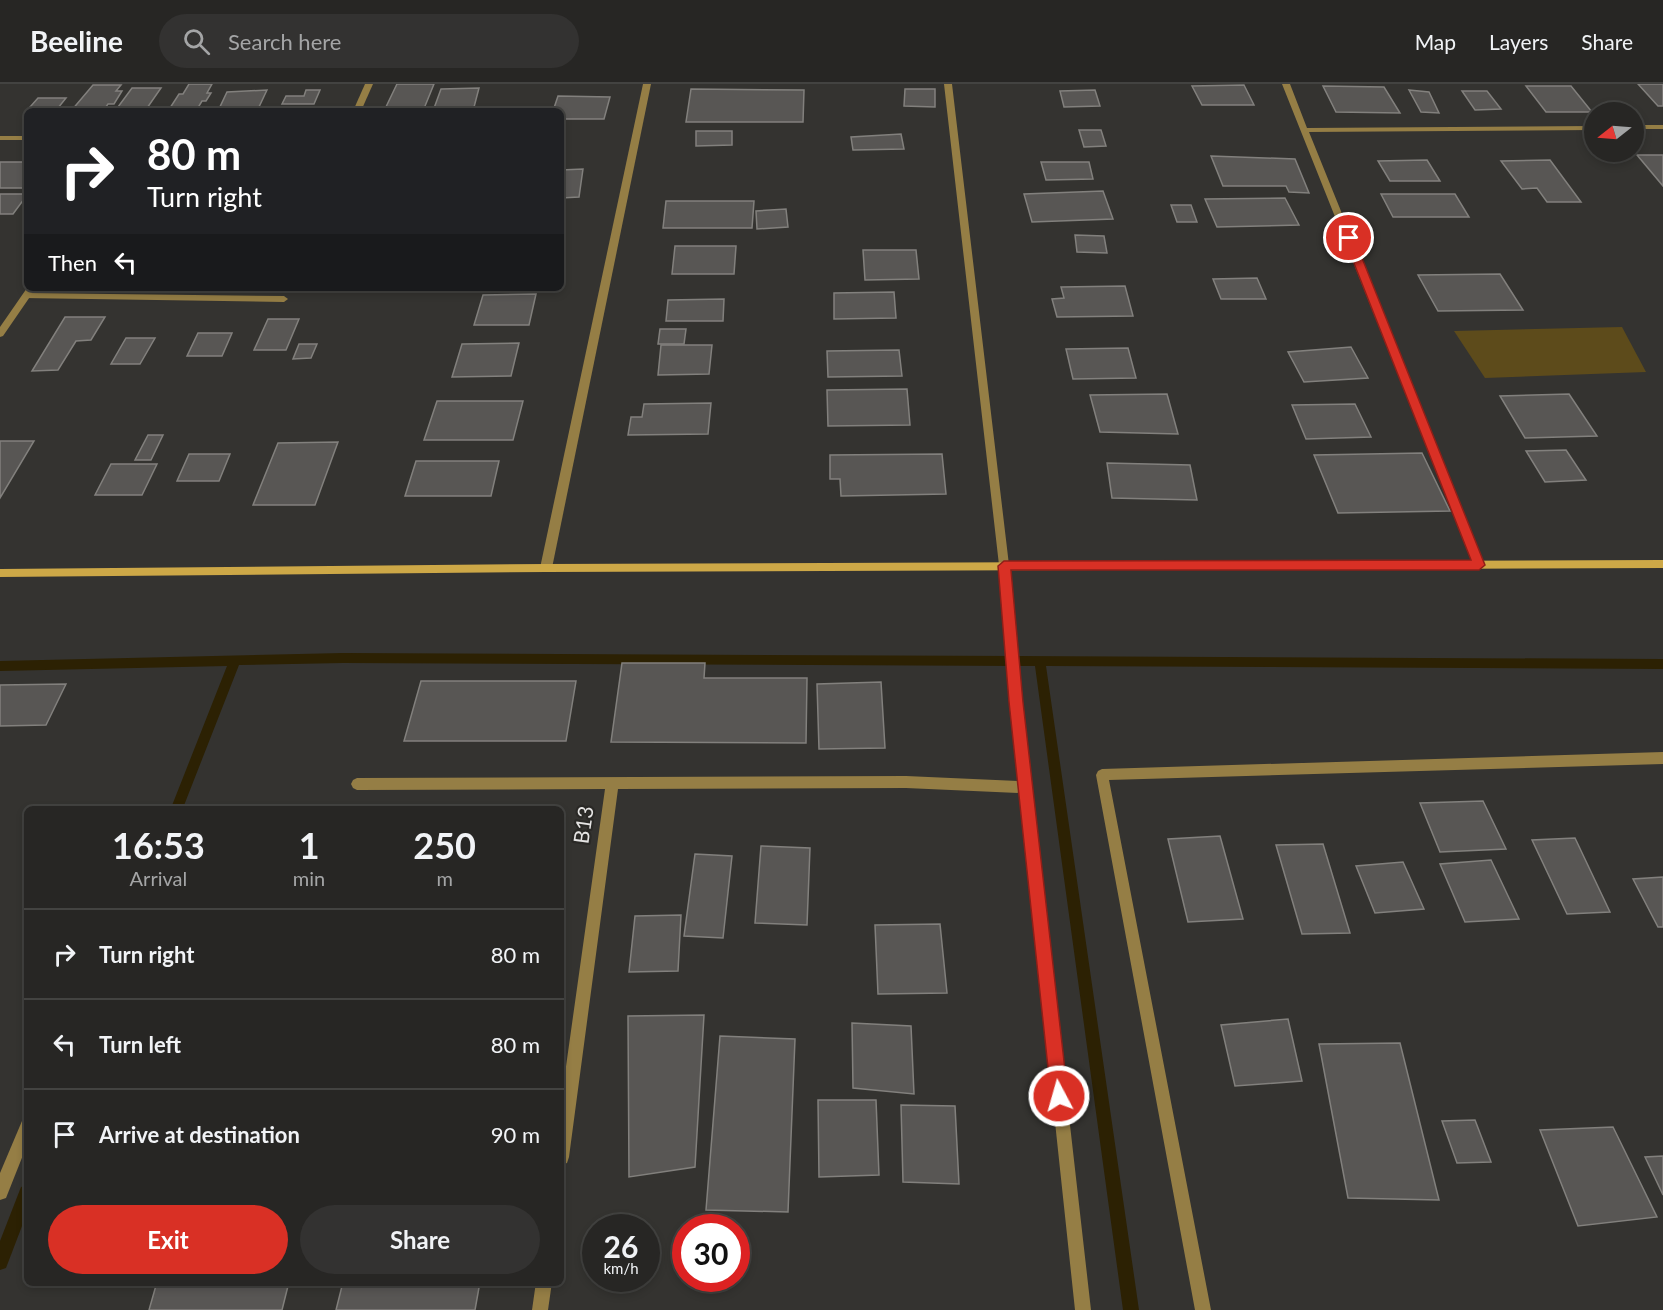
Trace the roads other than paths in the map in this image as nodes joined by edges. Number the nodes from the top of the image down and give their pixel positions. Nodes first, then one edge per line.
1 (369, 84) edge
2 (647, 84) edge
3 (948, 84) edge
4 (1286, 84) edge
5 (358, 108) edge
6 (1663, 127) edge
7 (1584, 128) edge
8 (1644, 128) edge
9 (1306, 130) junction
10 (0, 138) edge
11 (24, 138) edge
12 (29, 292) edge
13 (284, 299) dead end
14 (0, 334) edge
15 (1663, 564) edge
16 (1479, 565) junction
17 (1004, 566) junction
18 (546, 568) junction
19 (0, 573) edge
20 (1663, 758) edge
21 (357, 784) dead end
22 (612, 784) junction
23 (1025, 787) junction
24 (24, 1133) edge
25 (564, 1135) edge
26 (0, 1192) edge
27 (543, 1286) edge
28 (540, 1310) edge
29 (1083, 1310) edge
30 (1203, 1310) edge

1 - 5 street
2 - 18 street
3 - 17 street
4 - 9 street
6 - 8 street
7 - 9 street
9 - 16 street
10 - 11 street
12 - 13 street
12 - 14 street
15 - 16 street
16 - 17 street
17 - 18 street
17 - 23 street
18 - 19 street
20 - 30 street
21 - 22 street
22 - 23 street
22 - 25 street, B13
23 - 29 street
24 - 26 street
27 - 28 street

